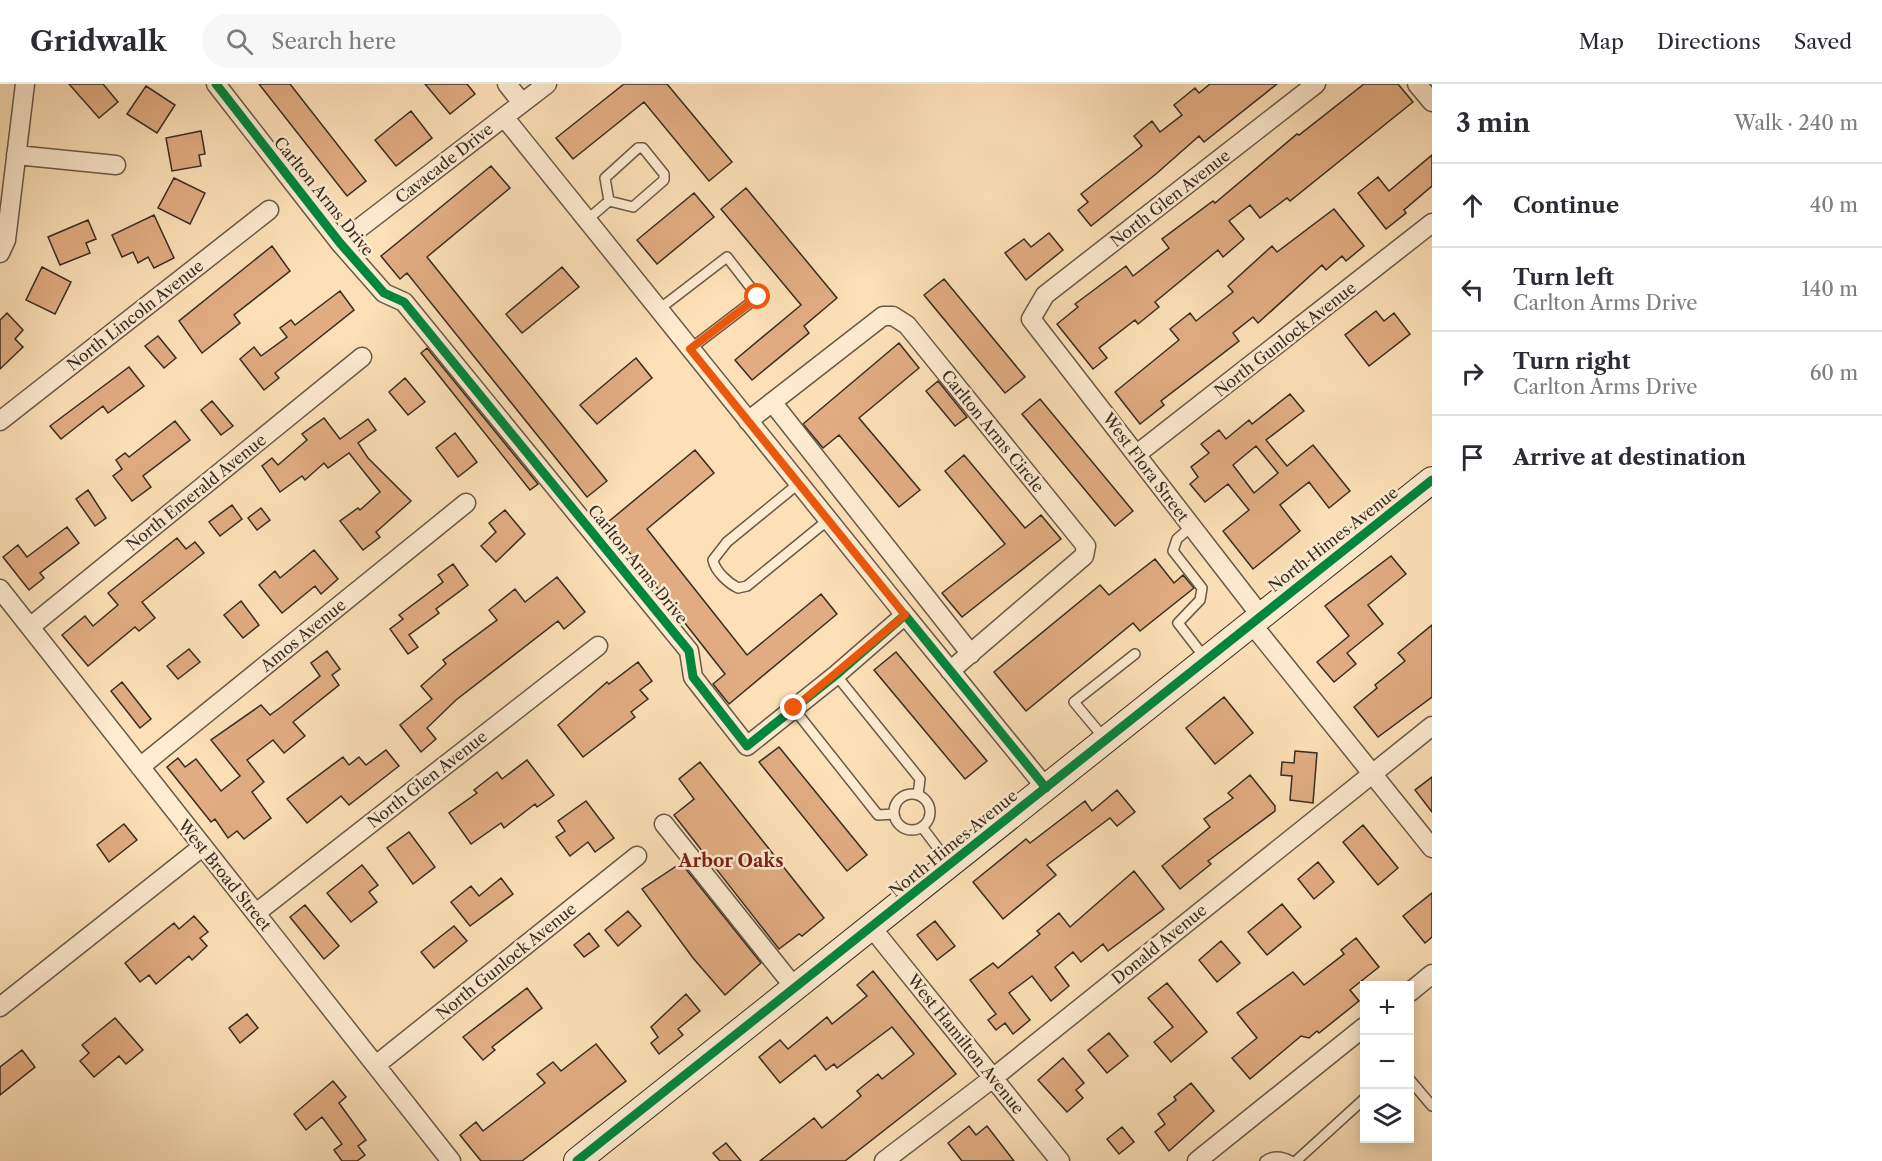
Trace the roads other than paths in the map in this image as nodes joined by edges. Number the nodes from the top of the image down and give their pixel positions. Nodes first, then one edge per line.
1 (25, 84) edge
2 (216, 84) edge
3 (507, 84) edge
4 (547, 84) edge
5 (1316, 84) edge
6 (1417, 84) edge
7 (1432, 102) edge
8 (522, 103) junction
9 (504, 117) junction
10 (16, 155) junction
11 (116, 165) dead end
12 (609, 201) junction
13 (269, 210) dead end
14 (587, 220) junction
15 (1432, 223) edge
16 (340, 243) junction
17 (0, 253) edge
18 (658, 310) junction
19 (1031, 319) joint
20 (690, 349) junction
21 (362, 357) dead end
22 (772, 402) junction
23 (0, 421) edge
24 (747, 422) junction
25 (1137, 454) junction
26 (1432, 480) edge
27 (798, 484) junction
28 (466, 503) dead end
29 (828, 520) junction
30 (1192, 526) junction
31 (0, 589) edge
32 (905, 615) junction
33 (1256, 620) junction
34 (30, 627) junction
35 (598, 646) dead end
36 (971, 654) junction
37 (1136, 654) dead end
38 (1206, 660) junction
39 (950, 671) junction
40 (836, 675) junction
41 (794, 708) junction
42 (1432, 726) edge
43 (1106, 740) junction
44 (140, 767) junction
45 (1372, 773) junction
46 (1047, 788) junction
47 (918, 795) junction
48 (894, 814) junction
49 (664, 824) dead end
50 (922, 827) junction
51 (202, 847) junction
52 (1432, 848) edge
53 (637, 856) dead end
54 (951, 865) junction
55 (256, 913) junction
56 (872, 928) junction
57 (1432, 974) edge
58 (795, 988) junction
59 (1414, 989) edge
60 (0, 1006) edge
61 (1360, 1032) edge
62 (375, 1065) junction
63 (993, 1078) junction
64 (1414, 1085) edge
65 (1360, 1103) edge
66 (1432, 1106) edge
67 (451, 1161) edge
68 (577, 1161) edge
69 (884, 1161) edge
70 (1060, 1161) edge
71 (1197, 1161) edge
72 (1265, 1161) edge
73 (1294, 1161) edge

1 - 10 street
2 - 16 street, Carlton Arms Drive
3 - 8 street
4 - 8 street, Cavacade Drive
5 - 19 street, North Glen Avenue
6 - 7 street
8 - 9 street, Cavacade Drive
9 - 14 street
9 - 16 street, Cavacade Drive
10 - 11 street
10 - 17 street
12 - 12 lane
12 - 14 lane
13 - 23 street, North Lincoln Avenue
14 - 18 street
15 - 25 street, North Gunlock Avenue
16 - 41 street, Carlton Arms Drive
18 - 20 street
18 - 20 lane
19 - 25 street, West Flora Street
20 - 24 street
21 - 34 street, North Emerald Avenue
22 - 24 street, Carlton Arms Circle
22 - 36 street
22 - 36 street, Carlton Arms Circle
24 - 27 street
25 - 30 street, West Flora Street
26 - 33 street, North Himes Avenue
27 - 29 street
27 - 29 lane
28 - 44 street, Amos Avenue
29 - 32 street
30 - 33 street, West Flora Street
30 - 38 lane
31 - 34 street, West Broad Street
32 - 39 street
32 - 40 street, Carlton Arms Drive
33 - 38 street, North Himes Avenue
33 - 45 street, West Flora Street
34 - 44 street, West Broad Street
35 - 55 street, North Glen Avenue
36 - 39 street, Carlton Arms Circle
37 - 43 lane
38 - 43 street, North Himes Avenue
39 - 46 street
40 - 41 street, Carlton Arms Drive
40 - 47 lane
41 - 48 lane
42 - 45 street, Donald Avenue
43 - 46 street, North Himes Avenue
44 - 51 street, West Broad Street
45 - 52 street, West Flora Street
45 - 63 street, Donald Avenue
46 - 54 street, North Himes Avenue
47 - 48 lane
47 - 50 lane
48 - 50 lane
49 - 58 street
50 - 54 lane
51 - 55 street, West Broad Street
51 - 60 street
53 - 62 street, North Gunlock Avenue
54 - 56 street, North Himes Avenue
55 - 62 street, West Broad Street
56 - 58 street, North Himes Avenue
56 - 63 street, West Hamilton Avenue
57 - 59 street
58 - 68 street, North Himes Avenue
61 - 71 street
62 - 67 street, West Broad Street
63 - 69 street, Donald Avenue
63 - 70 street, West Hamilton Avenue
64 - 66 lane
65 - 73 lane
72 - 73 lane

